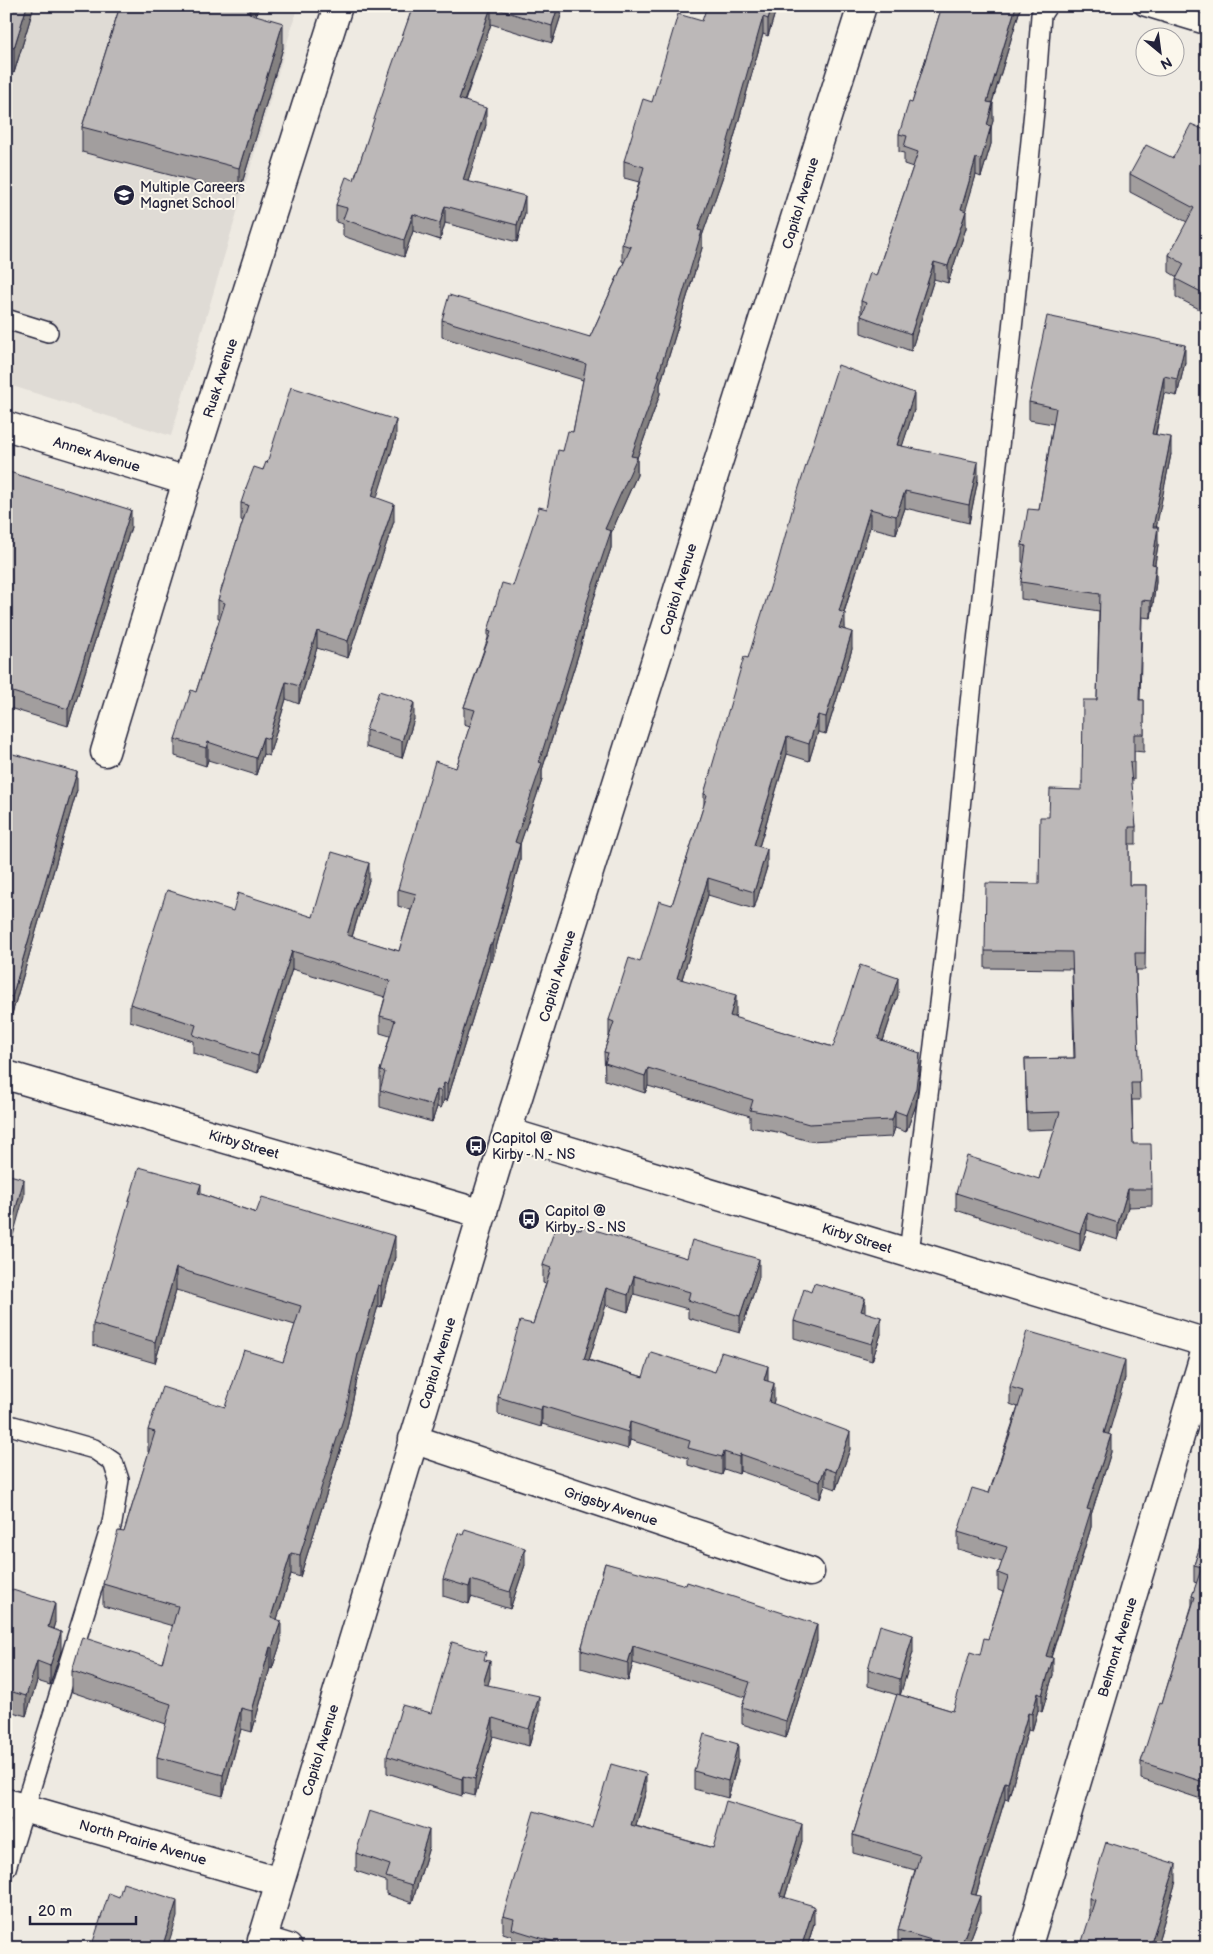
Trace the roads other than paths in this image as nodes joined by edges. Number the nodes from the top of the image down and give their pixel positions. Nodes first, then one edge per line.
1 (338, 6) edge
2 (862, 6) edge
3 (1047, 6) edge
4 (1144, 6) edge
5 (1207, 25) edge
6 (6, 319) edge
7 (48, 332) dead end
8 (6, 426) edge
9 (187, 481) junction
10 (105, 752) dead end
11 (6, 1075) edge
12 (507, 1132) junction
13 (483, 1214) junction
14 (909, 1253) junction
15 (1207, 1344) edge
16 (6, 1424) edge
17 (413, 1440) junction
18 (810, 1572) dead end
19 (16, 1806) edge
20 (6, 1868) edge
21 (280, 1882) junction
22 (261, 1944) edge
23 (288, 1948) edge
24 (1027, 1948) edge

1 - 9 street, Rusk Avenue
2 - 12 street, Capitol Avenue
3 - 14 lane
4 - 5 lane
6 - 7 lane
8 - 9 street, Annex Avenue
9 - 10 street, Rusk Avenue
11 - 13 street, Kirby Street
12 - 13 street, Capitol Avenue
12 - 14 street, Kirby Street
13 - 17 street, Capitol Avenue
14 - 15 street, Kirby Street
15 - 24 street, Belmont Avenue
16 - 19 lane
17 - 18 street, Grigsby Avenue
17 - 21 street, Capitol Avenue
19 - 20 lane
19 - 21 street, North Prairie Avenue
21 - 22 street, Capitol Avenue
22 - 23 street

